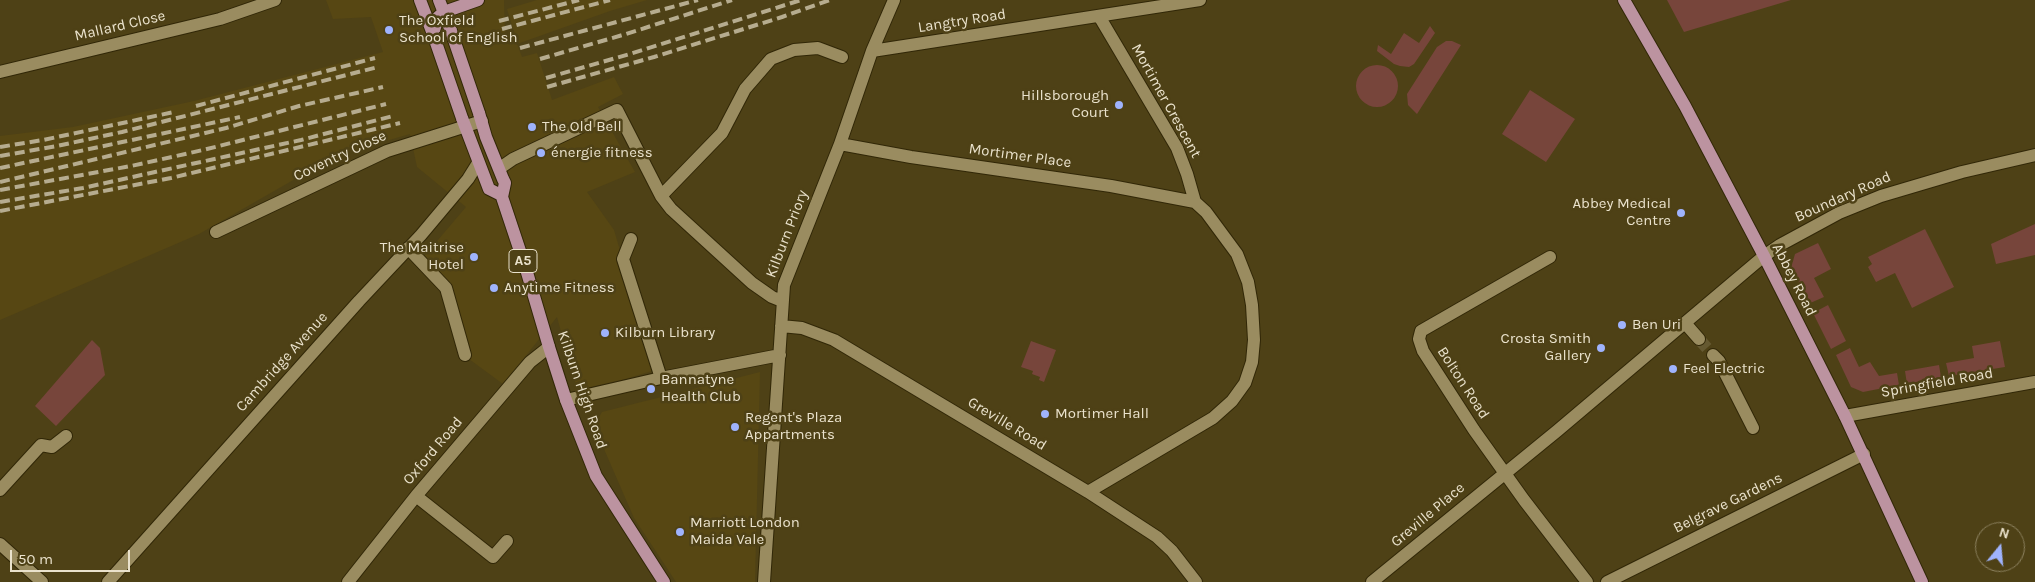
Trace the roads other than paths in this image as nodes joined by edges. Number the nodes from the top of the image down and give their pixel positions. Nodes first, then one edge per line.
1 (275, 0) edge
2 (420, 0) edge
3 (478, 0) edge
4 (1200, 0) edge
5 (1624, 0) edge
6 (894, 3) edge
7 (442, 6) edge
8 (1099, 16) junction
9 (433, 34) junction
10 (872, 51) junction
11 (842, 57) dead end
12 (0, 72) edge
13 (480, 117) junction
14 (464, 122) junction
15 (486, 137) junction
16 (840, 144) junction
17 (2035, 155) edge
18 (478, 163) junction
19 (500, 168) junction
20 (501, 195) junction
21 (661, 196) junction
22 (1195, 202) junction
23 (216, 232) dead end
24 (631, 239) dead end
25 (408, 248) junction
26 (1550, 256) dead end
27 (1764, 256) junction
28 (782, 301) junction
29 (1685, 323) junction
30 (781, 326) junction
31 (1699, 339) tunnel mouth
32 (549, 347) junction
33 (465, 355) dead end
34 (780, 355) junction
35 (1713, 355) tunnel mouth
36 (661, 378) junction
37 (2035, 382) edge
38 (566, 400) junction
39 (1845, 416) junction
40 (1753, 428) dead end
41 (66, 436) dead end
42 (1864, 454) junction
43 (1504, 473) junction
44 (0, 490) edge
45 (1088, 492) junction
46 (416, 496) junction
47 (507, 541) dead end
48 (0, 544) edge
49 (42, 582) edge
50 (108, 582) edge
51 (348, 582) edge
52 (664, 582) edge
53 (764, 582) edge
54 (1196, 582) edge
55 (1372, 582) edge
56 (1587, 582) edge
57 (1606, 582) edge
58 (1922, 582) edge

1 - 12 street, Mallard Close
2 - 9 main road, Kilburn High Road / A5
3 - 7 main road
4 - 8 street, Langtry Road
5 - 27 main road, Abbey Road
6 - 10 street, Kilburn Priory
7 - 9 main road
7 - 13 main road, Kilburn High Road / A5, bridge
8 - 10 street, Langtry Road
8 - 22 street, Mortimer Crescent
9 - 14 main road, Kilburn High Road / A5, bridge
10 - 16 street, Kilburn Priory
11 - 21 street
13 - 14 street, Coventry Close
13 - 15 main road, Kilburn High Road / A5
14 - 18 main road, Kilburn High Road / A5
14 - 23 street, Coventry Close
15 - 18 main road
15 - 19 main road, Kilburn High Road / A5
16 - 22 street, Mortimer Place
16 - 28 street, Kilburn Priory
17 - 27 street, Boundary Road
18 - 20 main road, Kilburn High Road / A5
18 - 25 street, Cambridge Avenue
19 - 20 main road, Kilburn High Road / A5
19 - 21 street
20 - 32 main road, Kilburn High Road / A5
21 - 28 street
22 - 45 street, Mortimer Crescent
24 - 36 street
25 - 33 street
25 - 50 street, Cambridge Avenue
26 - 43 street, Bolton Road
27 - 29 street, Boundary Road
27 - 39 main road, Abbey Road
28 - 30 street, Kilburn Priory
29 - 31 street
29 - 43 street, Boundary Road
30 - 34 street, Kilburn Priory
30 - 45 street, Greville Road
32 - 38 main road, Kilburn High Road / A5
32 - 46 street, Oxford Road
34 - 36 street
34 - 53 street, Kilburn Priory
35 - 40 street
36 - 38 street
37 - 39 street, Springfield Road
38 - 52 main road, Kilburn High Road / A5
39 - 42 main road, Abbey Road
41 - 44 street
42 - 57 street, Belgrave Gardens
42 - 58 main road, Abbey Road
43 - 55 street, Greville Place
43 - 56 street
45 - 54 street, Greville Road
46 - 47 street
46 - 51 street, Oxford Road
48 - 49 street

